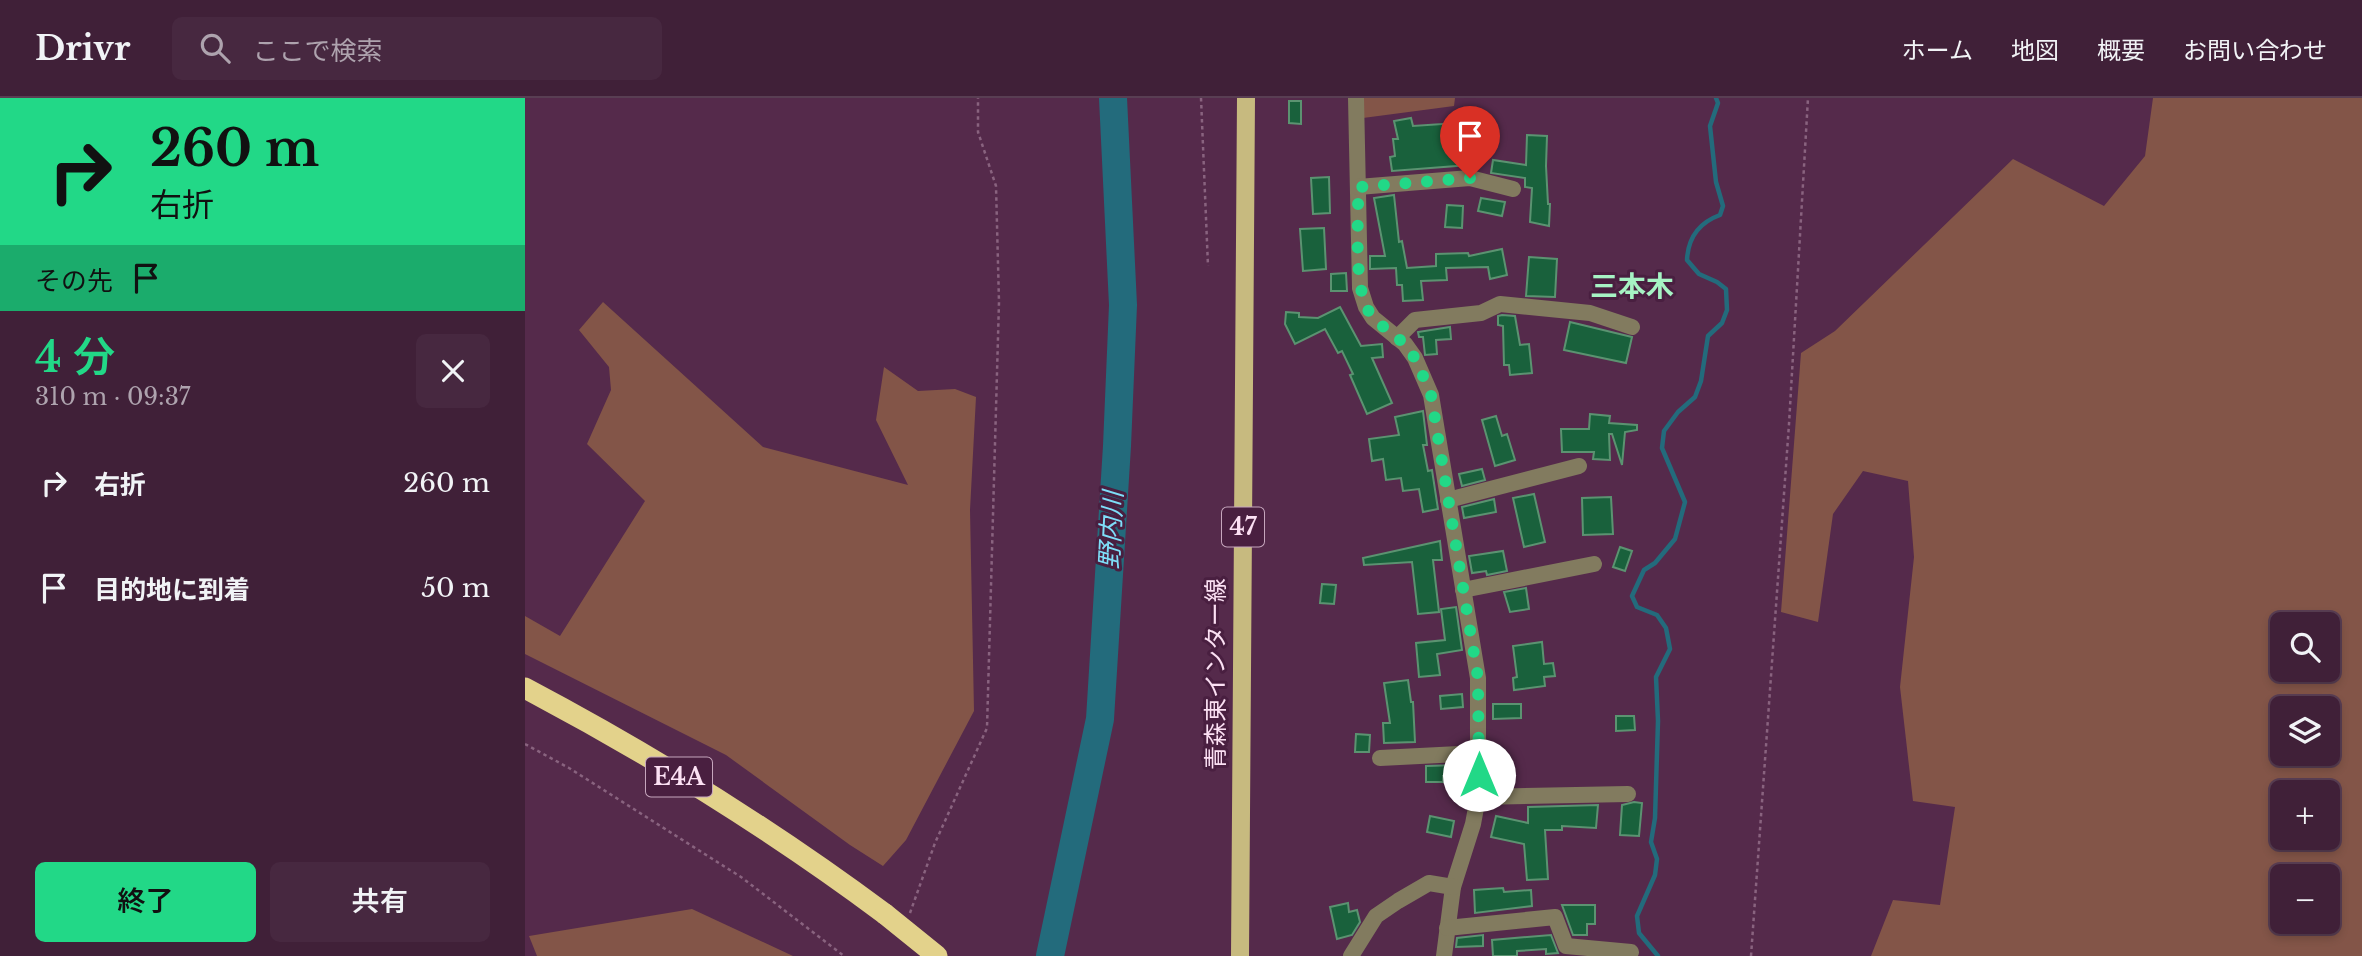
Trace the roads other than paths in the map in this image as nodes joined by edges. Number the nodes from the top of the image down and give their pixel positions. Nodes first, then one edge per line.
1 (1247, 98) edge
2 (1356, 98) edge
3 (1358, 187) junction
4 (1513, 189) dead end
5 (1632, 327) dead end
6 (1397, 338) junction
7 (1579, 466) dead end
8 (1448, 500) junction
9 (1594, 564) dead end
10 (1463, 590) junction
11 (525, 688) edge
12 (1479, 753) junction
13 (1380, 758) dead end
14 (1628, 794) dead end
15 (1478, 797) junction
16 (1453, 887) junction
17 (1447, 928) junction
18 (1631, 952) dead end
19 (937, 956) edge
20 (1240, 956) edge
21 (1351, 956) edge
22 (1444, 956) edge

1 - 20 main road, 青森東インター線 / 47
2 - 3 street
3 - 4 street
3 - 6 street
5 - 6 street
6 - 8 street
7 - 8 street
8 - 10 street
9 - 10 street
10 - 12 street
11 - 19 highway, E4A, bridge
12 - 13 street
12 - 15 street
14 - 15 street
15 - 16 street
16 - 17 street
16 - 21 street
17 - 18 street
17 - 22 street

